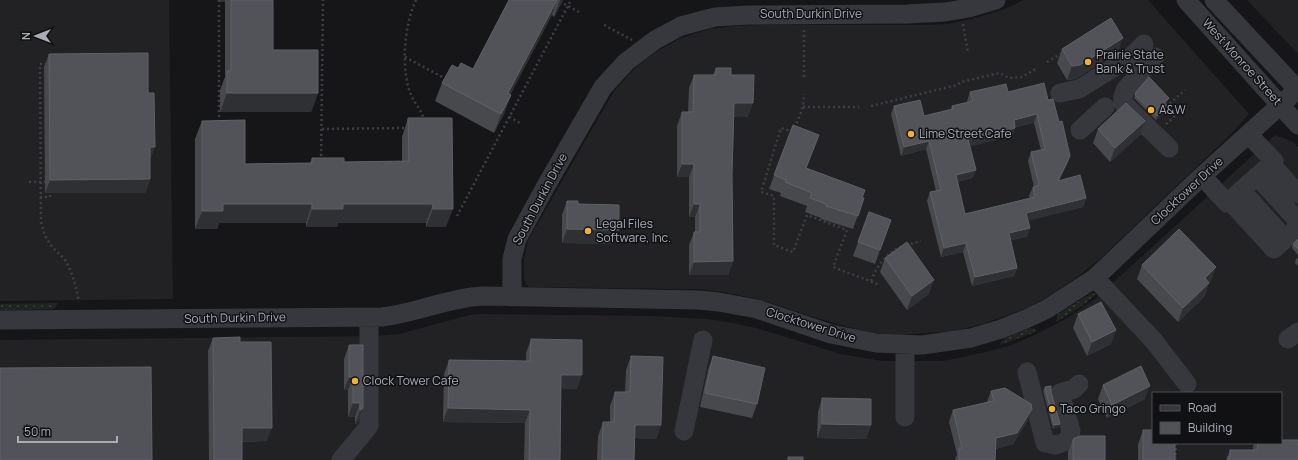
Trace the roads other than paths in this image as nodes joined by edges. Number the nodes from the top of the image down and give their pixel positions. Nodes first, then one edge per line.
1 (996, 0) edge
2 (1186, 0) edge
3 (1214, 0) edge
4 (1298, 90) edge
5 (1060, 93) dead end
6 (1280, 105) junction
7 (1105, 107) dead end
8 (1298, 124) edge
9 (1080, 130) dead end
10 (1248, 134) junction
11 (1169, 148) dead end
12 (1264, 170) junction
13 (1202, 176) junction
14 (1298, 194) edge
15 (1235, 196) junction
16 (1298, 221) edge
17 (1292, 233) edge
18 (1095, 278) junction
19 (512, 297) junction
20 (368, 317) junction
21 (0, 320) edge
22 (703, 340) dead end
23 (904, 345) junction
24 (1027, 372) dead end
25 (1079, 384) dead end
26 (1187, 384) dead end
27 (905, 417) dead end
28 (684, 431) dead end
29 (341, 460) edge

1 - 19 street, South Durkin Drive
2 - 6 street, West Monroe Street
3 - 4 street, West Monroe Street
4 - 6 street, Clocktower Drive
5 - 11 street
6 - 8 street, West Monroe Street
6 - 10 street, Clocktower Drive
7 - 9 street
10 - 12 street
10 - 13 street, Clocktower Drive
12 - 14 street
12 - 15 street
12 - 16 street
13 - 15 street
13 - 18 street, Clocktower Drive
15 - 17 street
18 - 23 street, Clocktower Drive
18 - 26 street
19 - 20 street, South Durkin Drive
19 - 23 street, Clocktower Drive
20 - 21 street, South Durkin Drive
20 - 29 street
22 - 28 street
23 - 27 street
24 - 25 street

